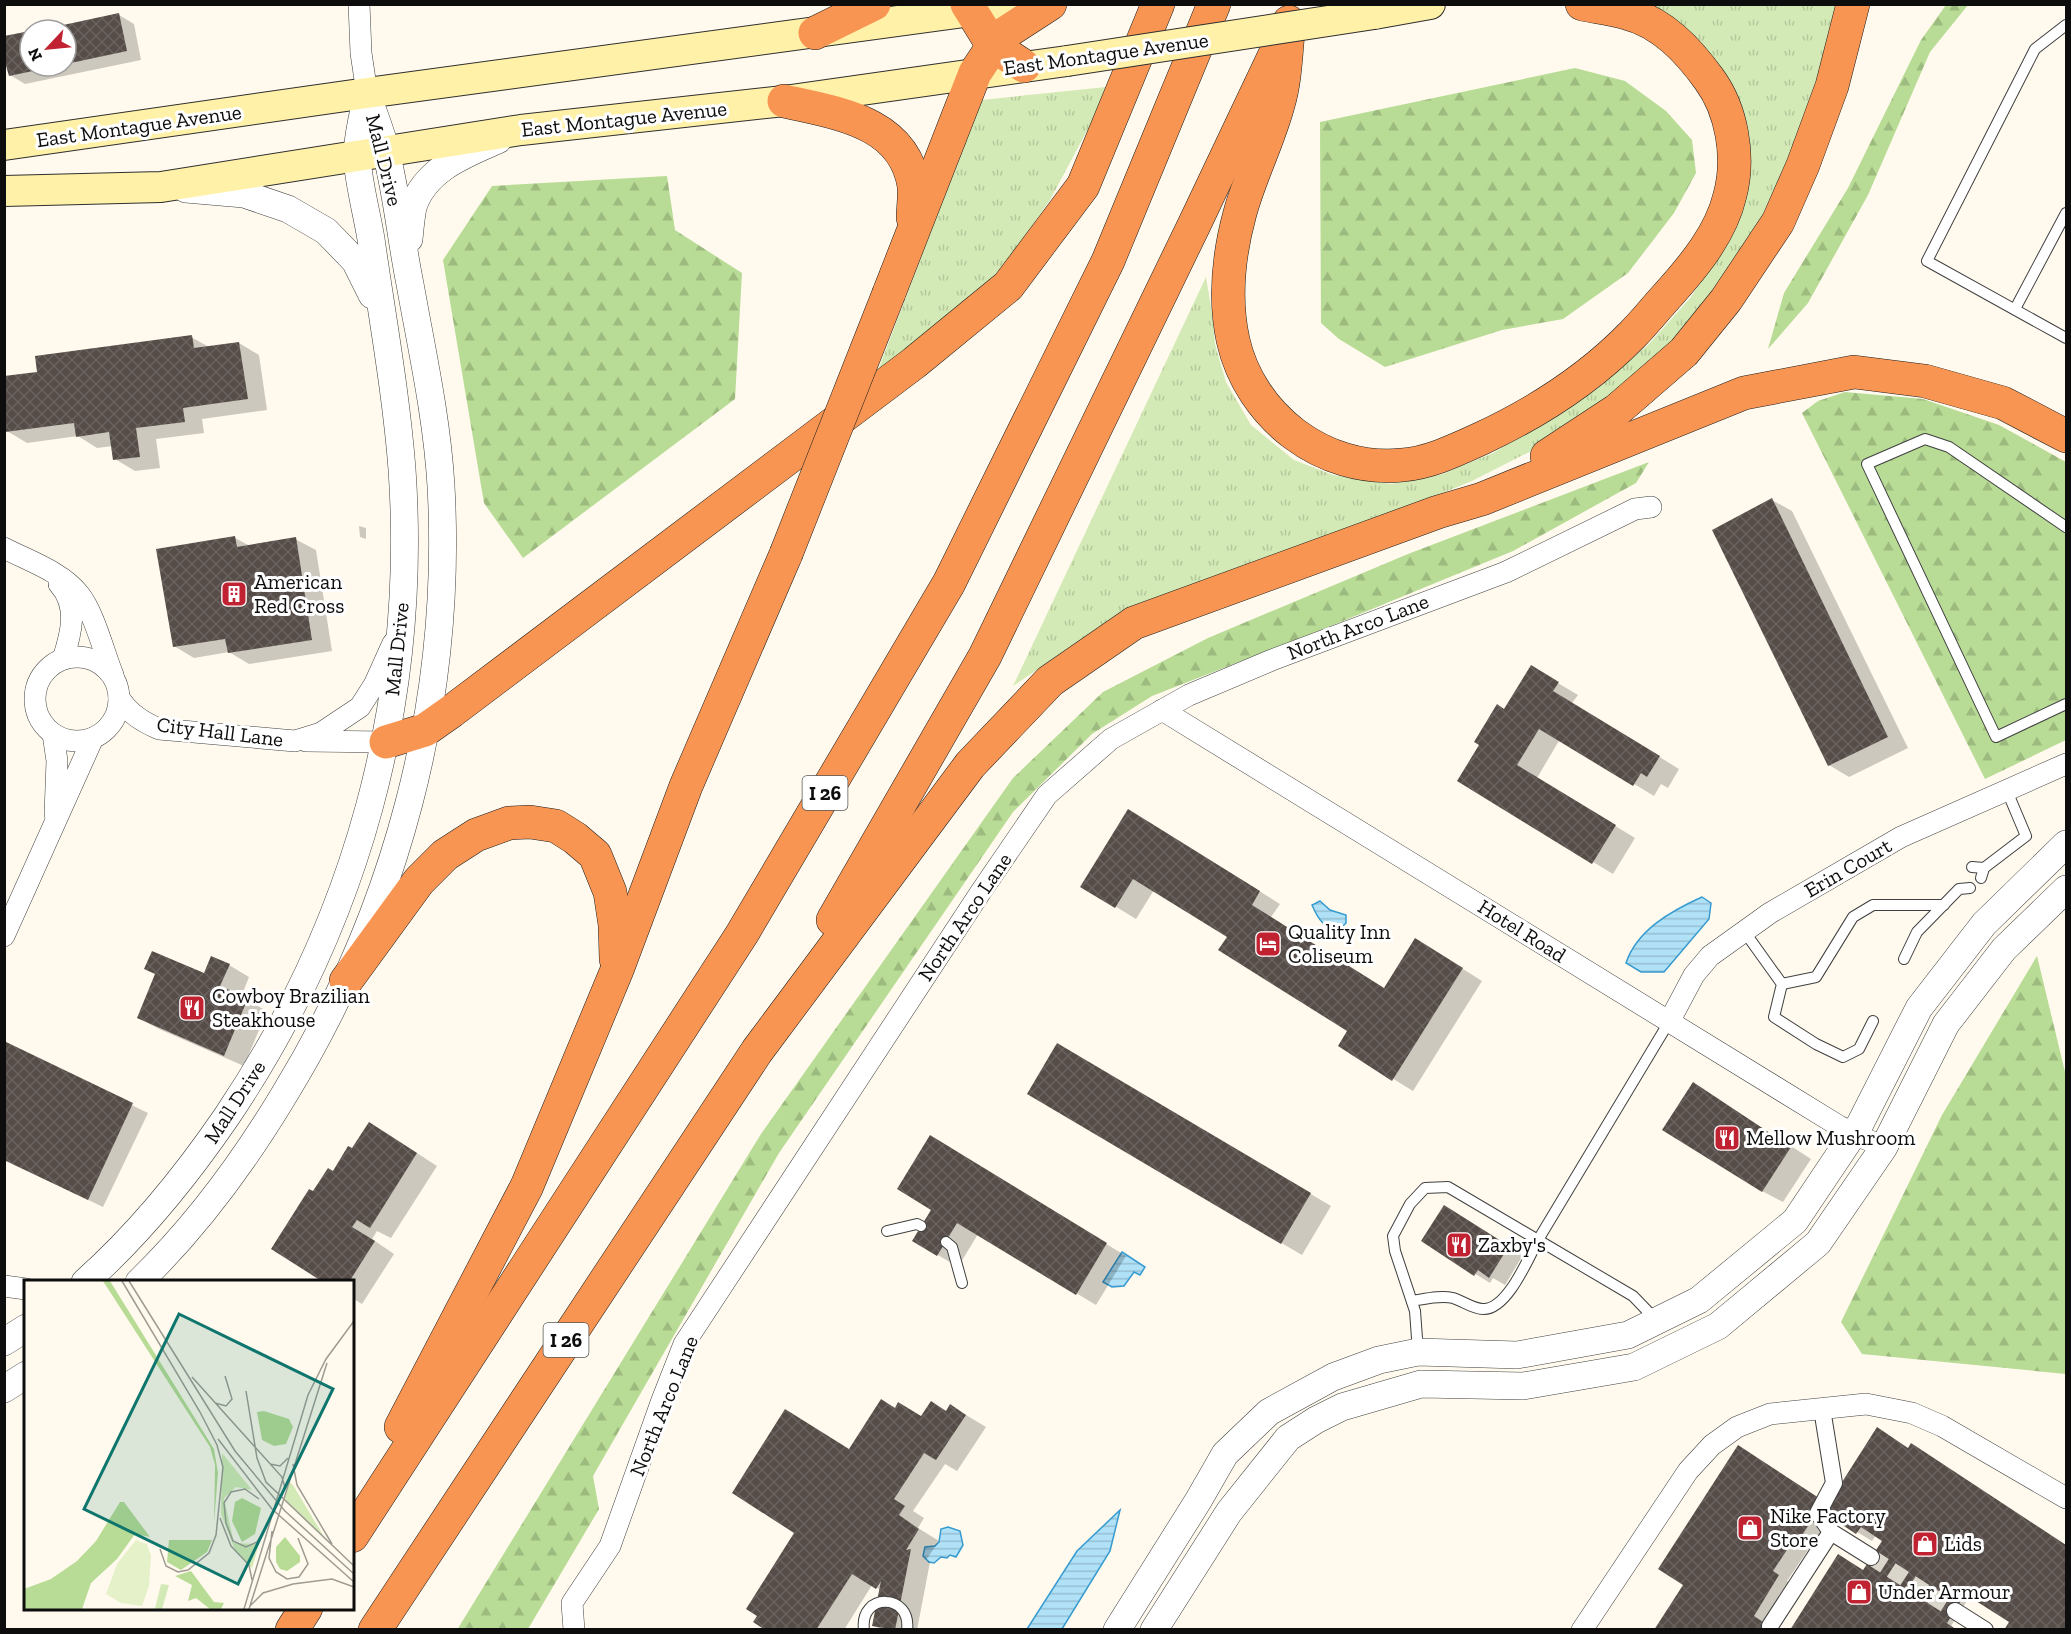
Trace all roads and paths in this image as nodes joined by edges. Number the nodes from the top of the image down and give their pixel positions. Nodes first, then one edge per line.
1 (359, 4) edge
2 (874, 4) edge
3 (1023, 4) edge
4 (1050, 4) edge
5 (1158, 4) edge
6 (1214, 4) edge
7 (1430, 4) edge
8 (1582, 4) edge
9 (1853, 4) edge
10 (968, 8) edge
11 (1292, 14) edge
12 (2067, 25) edge
13 (815, 33) junction
14 (993, 46) junction
15 (1024, 66) junction
16 (975, 73) junction
17 (367, 93) junction
18 (784, 101) junction
19 (521, 130) junction
20 (4, 145) edge
21 (372, 153) junction
22 (161, 187) junction
23 (4, 191) edge
24 (2067, 213) edge
25 (913, 229) junction
26 (406, 264) junction
27 (2015, 309) junction
28 (382, 315) junction
29 (2067, 338) edge
30 (2067, 436) edge
31 (1651, 507) dead end
32 (1438, 512) junction
33 (2067, 527) edge
34 (4, 548) edge
35 (44, 568) junction
36 (402, 623) junction
37 (63, 659) junction
38 (118, 691) junction
39 (2067, 704) edge
40 (1162, 710) junction
41 (425, 730) junction
42 (53, 734) junction
43 (93, 738) junction
44 (295, 741) junction
45 (386, 742) junction
46 (2067, 764) edge
47 (2007, 790) junction
48 (54, 824) junction
49 (2067, 844) edge
50 (1972, 867) dead end
51 (1961, 876) dead end
52 (2067, 889) edge
53 (1944, 905) junction
54 (1744, 931) junction
55 (4, 936) edge
56 (1904, 959) dead end
57 (617, 970) junction
58 (346, 981) junction
59 (1782, 984) junction
60 (1873, 1021) dead end
61 (1670, 1022) junction
62 (757, 1051) junction
63 (1854, 1134) junction
64 (1884, 1147) junction
65 (921, 1226) dead end
66 (886, 1231) dead end
67 (1538, 1240) junction
68 (946, 1242) dead end
69 (86, 1280) edge
70 (140, 1280) edge
71 (962, 1284) dead end
72 (4, 1286) edge
73 (24, 1289) edge
74 (1412, 1302) junction
75 (1657, 1321) junction
76 (1418, 1352) junction
77 (24, 1376) edge
78 (4, 1389) edge
79 (1822, 1409) junction
80 (2067, 1498) edge
81 (354, 1515) edge
82 (1831, 1532) junction
83 (354, 1533) edge
84 (1871, 1557) tunnel mouth
85 (1955, 1611) tunnel mouth
86 (1770, 1626) dead end
87 (1124, 1627) edge
88 (375, 1629) edge
89 (574, 1629) edge
90 (864, 1629) edge
91 (907, 1629) edge
92 (1154, 1629) edge
93 (1582, 1629) edge
94 (1985, 1629) edge

1 - 17 street
2 - 13 highway
3 - 10 main road, East Montague Avenue
4 - 14 highway
5 - 41 highway
6 - 83 highway, I 26
7 - 15 main road, East Montague Avenue, bridge
8 - 11 highway
9 - 32 highway
10 - 13 main road, East Montague Avenue
10 - 14 highway
11 - 62 highway, I 26
12 - 27 lane
13 - 17 main road, East Montague Avenue
14 - 15 highway
14 - 16 highway
15 - 16 main road, East Montague Avenue
16 - 18 main road, East Montague Avenue
16 - 25 highway
17 - 20 main road, East Montague Avenue
17 - 21 street, Mall Drive
18 - 19 main road, East Montague Avenue
18 - 25 highway
19 - 21 main road, East Montague Avenue
19 - 26 street
21 - 22 main road, East Montague Avenue
21 - 26 street, Mall Drive
21 - 28 street, Mall Drive
22 - 23 main road, East Montague Avenue
22 - 28 street
24 - 27 lane
25 - 57 highway, bridge
26 - 41 street, Mall Drive
27 - 29 lane
28 - 36 street, Mall Drive
30 - 32 highway
31 - 40 street, North Arco Lane
32 - 62 highway
33 - 39 lane
34 - 35 street
35 - 37 street
35 - 38 street
36 - 44 street, City Hall Lane
36 - 45 street, Mall Drive
37 - 38 street
37 - 42 street
38 - 43 street
38 - 44 street, City Hall Lane
40 - 61 street, Hotel Road
40 - 89 street, North Arco Lane
41 - 45 highway
41 - 58 street, Mall Drive
42 - 43 street
42 - 48 street
43 - 48 street
44 - 45 street, City Hall Lane
45 - 69 street, Mall Drive
46 - 47 street, Erin Court
47 - 50 lane
47 - 54 street, Erin Court
48 - 55 street
49 - 63 street
51 - 53 lane
52 - 64 street
53 - 56 lane
53 - 59 lane
54 - 59 lane
54 - 61 street, Erin Court
57 - 58 highway
57 - 81 highway
58 - 70 street, Mall Drive
59 - 60 lane
61 - 63 street, Hotel Road
61 - 67 lane
62 - 88 highway, I 26
63 - 64 street, Hotel Road
63 - 75 street
64 - 92 street
65 - 66 lane
67 - 74 lane
67 - 74 lane
67 - 75 lane
68 - 71 lane
72 - 73 street
74 - 76 lane
75 - 76 street
76 - 87 street
77 - 78 street
79 - 80 street
79 - 82 street
79 - 93 street
82 - 84 street
82 - 86 street
85 - 94 street
90 - 91 lane

